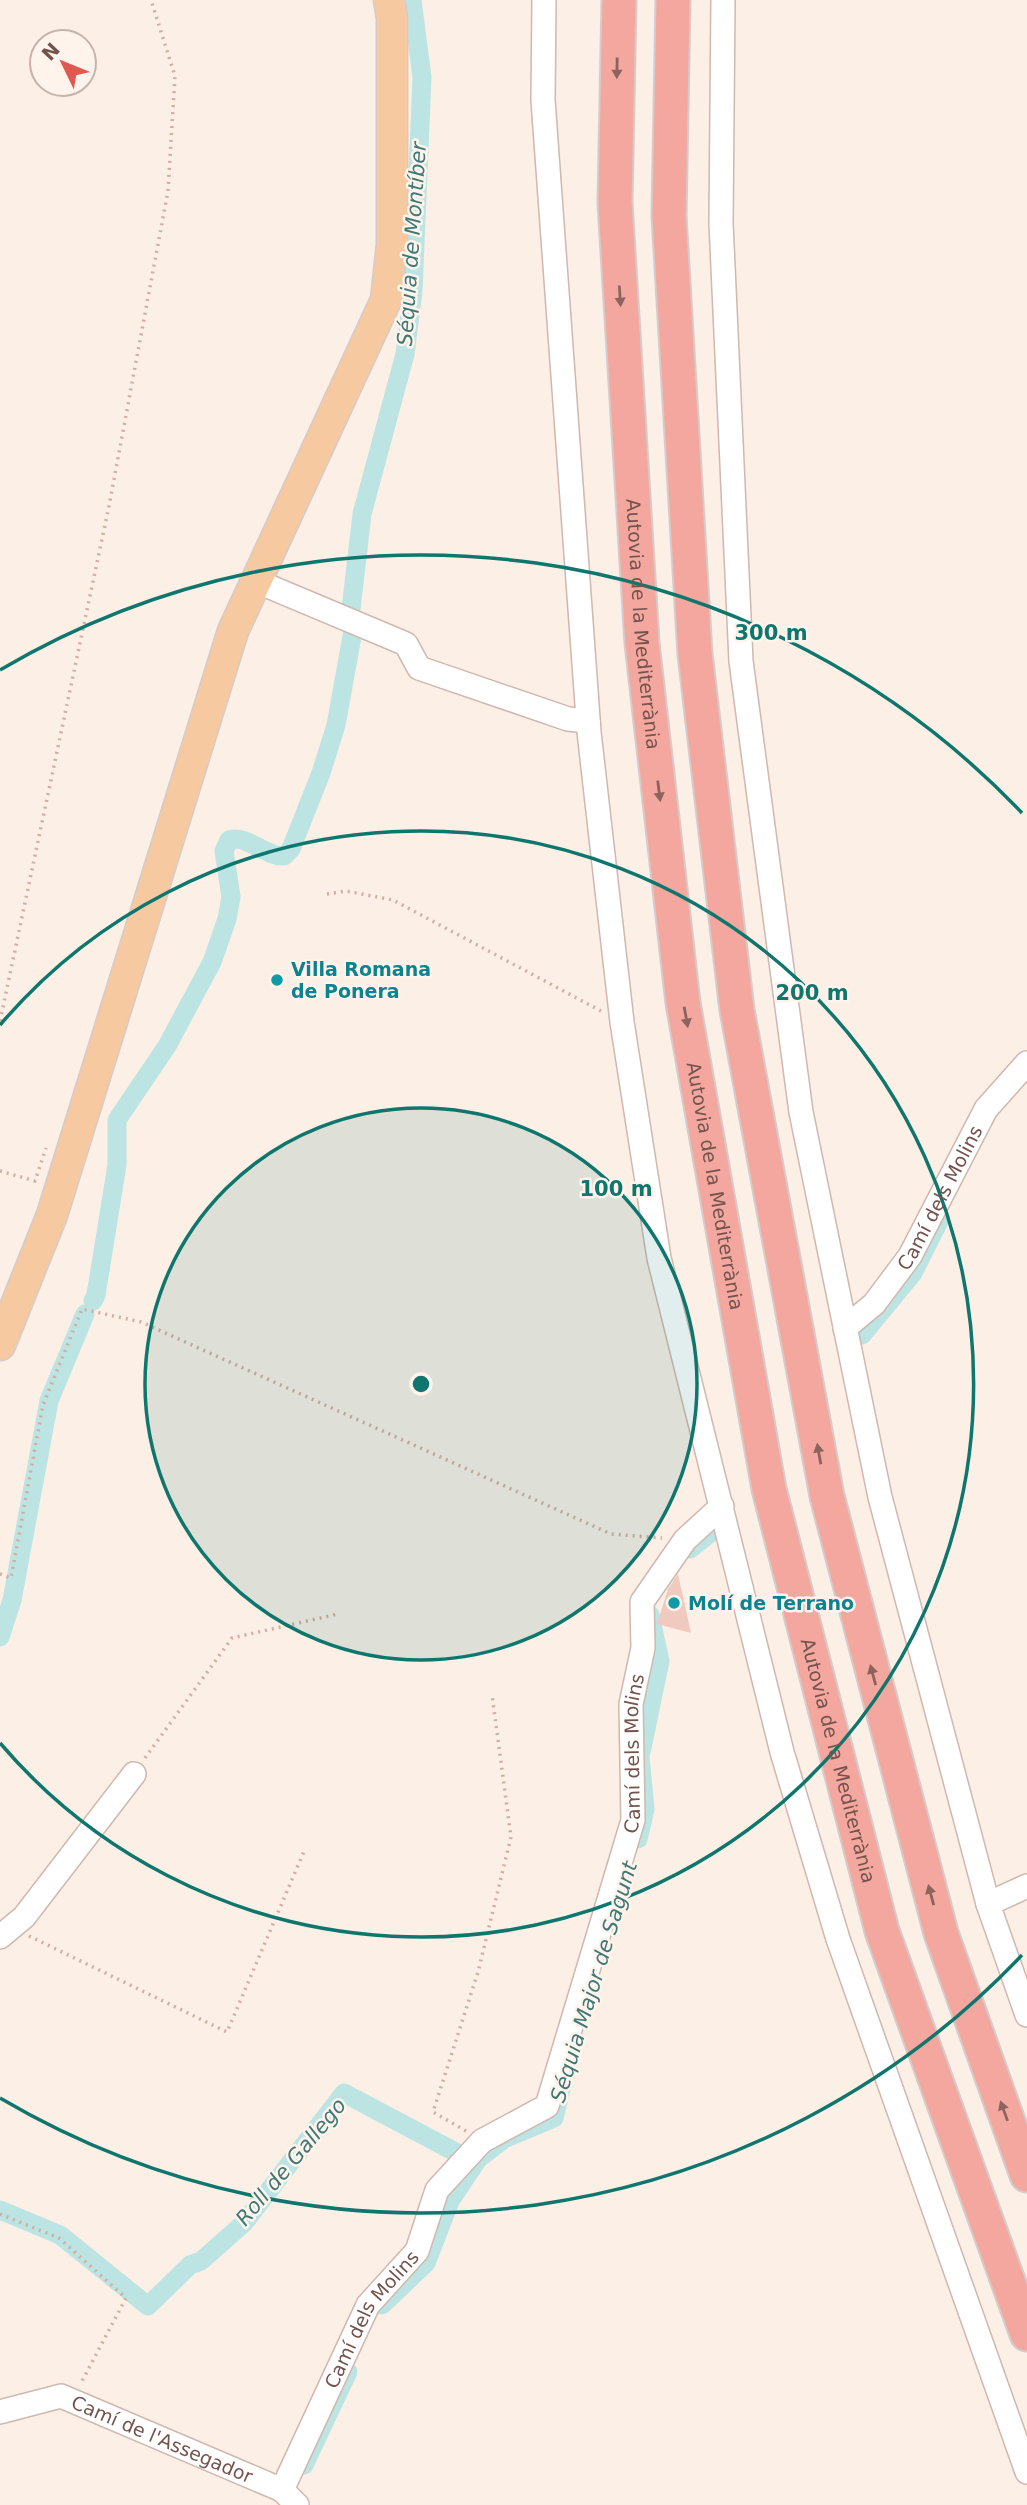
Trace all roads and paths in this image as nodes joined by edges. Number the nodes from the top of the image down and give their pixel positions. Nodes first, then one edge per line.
1 (151, 0) edge
2 (388, 0) edge
3 (544, 0) edge
4 (619, 0) edge
5 (673, 0) edge
6 (723, 0) edge
7 (256, 580) junction
8 (588, 721) junction
9 (327, 894) dead end
10 (0, 1021) edge
11 (622, 1022) junction
12 (1027, 1063) edge
13 (845, 1328) junction
14 (0, 1346) edge
15 (722, 1506) junction
16 (685, 1540) junction
17 (0, 1574) edge
18 (338, 1614) dead end
19 (492, 1695) dead end
20 (134, 1774) joint
21 (305, 1849) dead end
22 (1027, 1886) edge
23 (988, 1904) junction
24 (6, 1932) edge
25 (1027, 2015) edge
26 (482, 2141) junction
27 (1027, 2175) edge
28 (0, 2214) edge
29 (1027, 2334) edge
30 (72, 2401) junction
31 (0, 2412) edge
32 (1027, 2472) edge
33 (290, 2497) edge

1 - 10 path
2 - 7 main road
3 - 8 street
4 -> 29 highway, Autovia de la Mediterrània
27 -> 5 highway
6 - 13 street
7 - 8 street
7 - 14 main road
8 - 11 street
9 - 11 path
11 - 15 street
12 - 13 street, Camí dels Molins
13 - 23 street
15 - 16 street, Camí dels Molins
15 - 32 street
16 - 17 path
16 - 26 street, Camí dels Molins
18 - 20 path
19 - 26 path
20 - 24 street
21 - 24 path
22 - 23 street
23 - 25 street
26 - 33 street, Camí dels Molins
28 - 30 path
30 - 31 street, Camí de l'Assegador
30 - 33 street, Camí de l'Assegador

